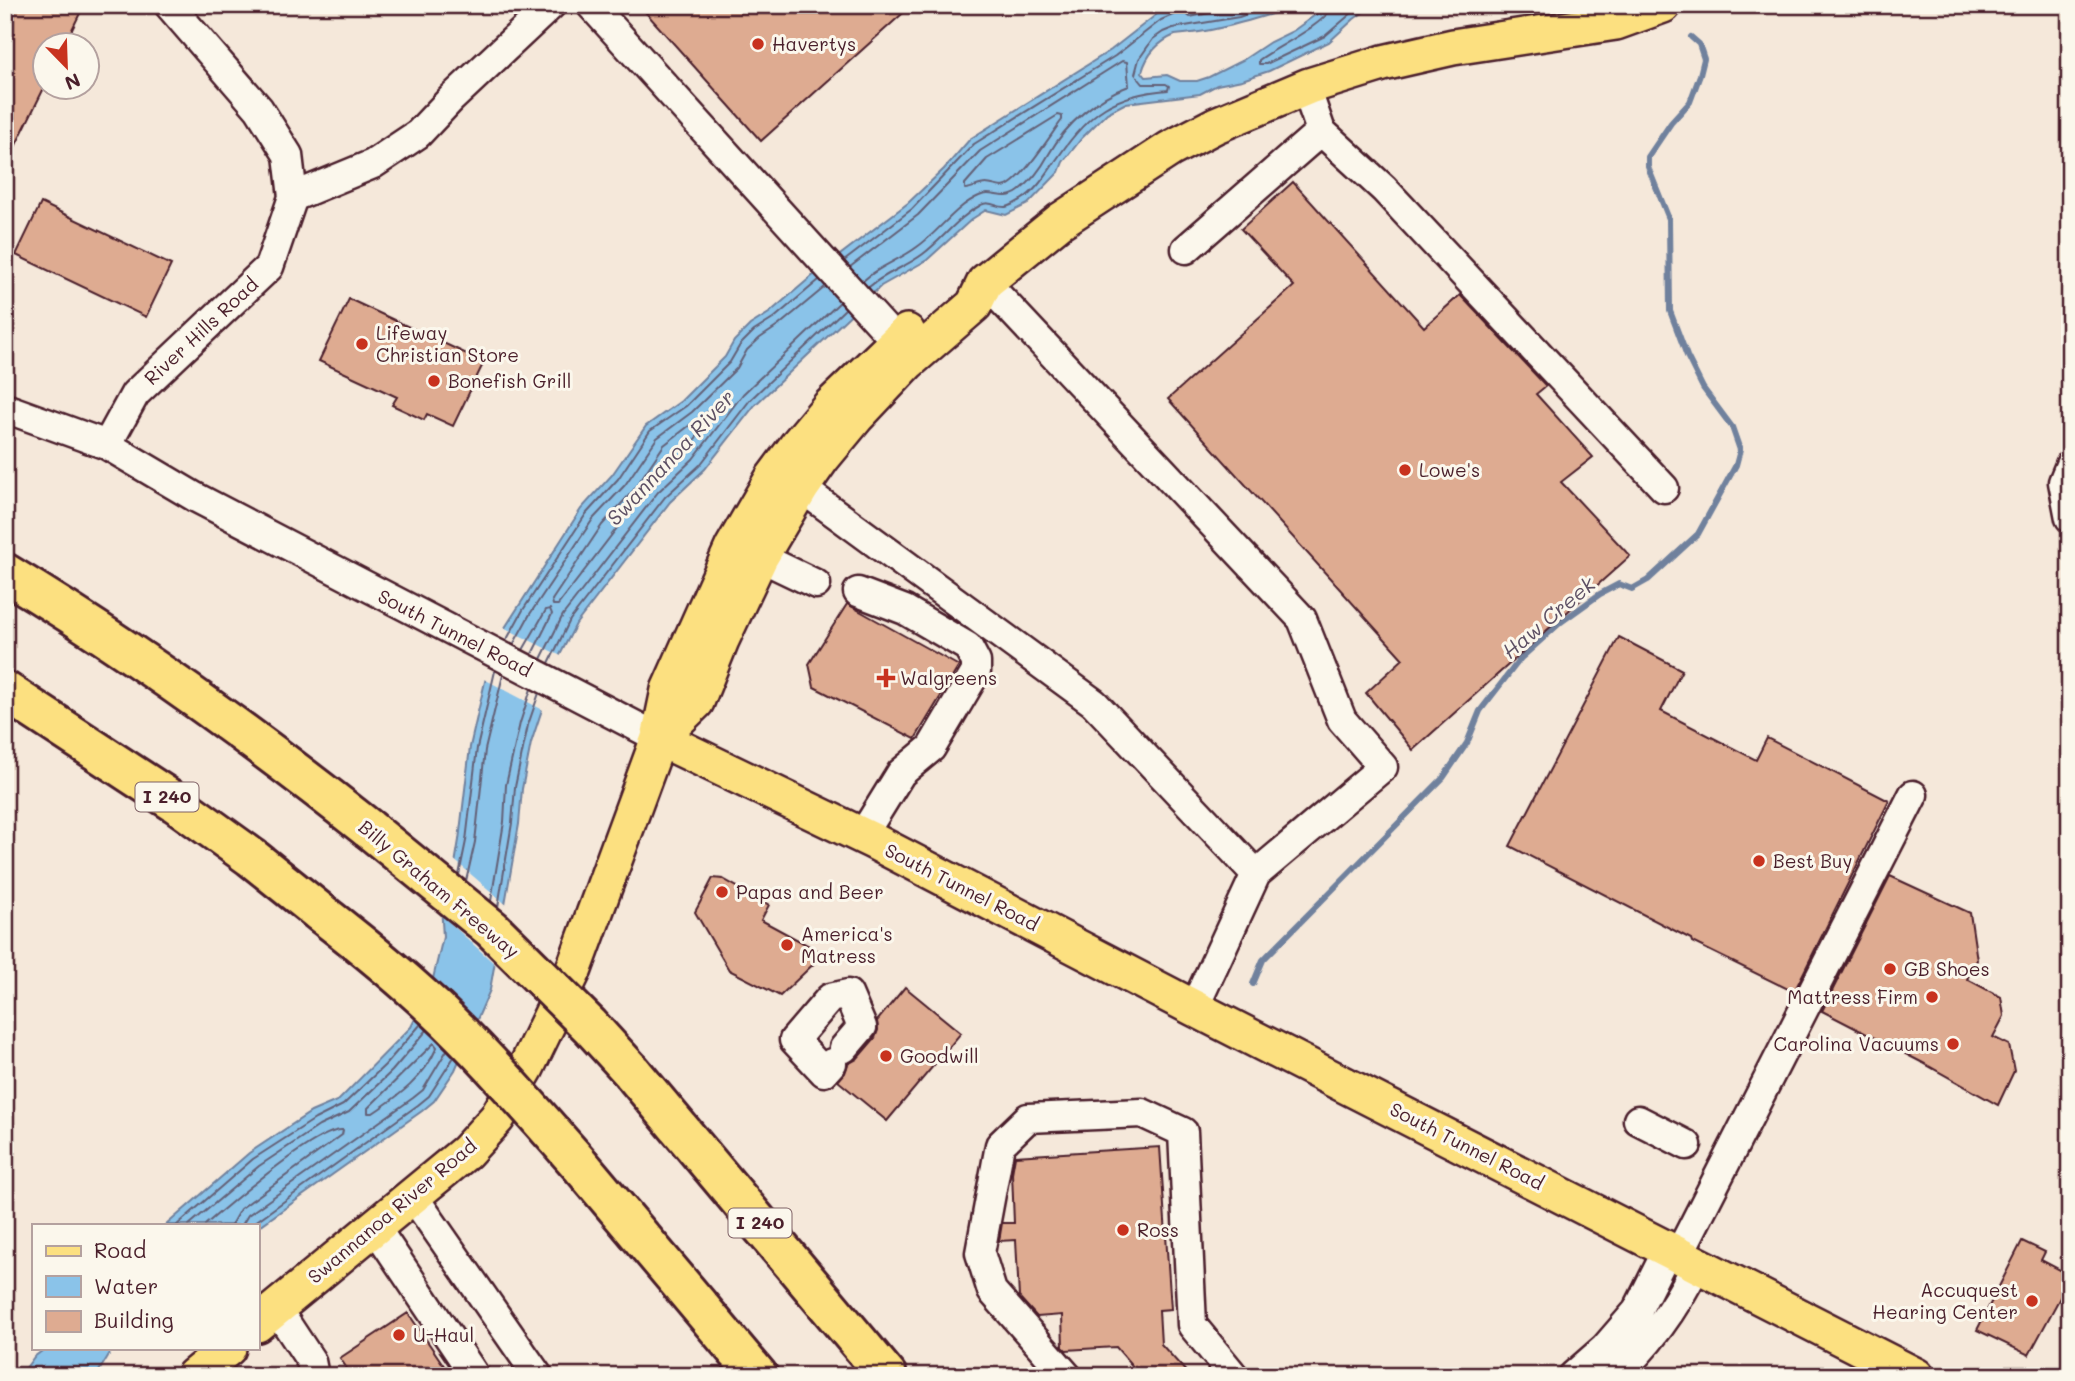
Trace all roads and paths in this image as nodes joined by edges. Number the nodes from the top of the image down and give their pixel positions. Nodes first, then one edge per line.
1 (169, 5) edge
2 (551, 5) edge
3 (592, 5) edge
4 (1663, 5) edge
5 (1306, 88) junction
6 (1321, 131) junction
7 (293, 197) junction
8 (1186, 249) dead end
9 (985, 282) junction
10 (886, 330) junction
11 (5, 408) edge
12 (107, 445) junction
13 (2070, 465) edge
14 (801, 488) junction
15 (1664, 488) dead end
16 (2070, 518) edge
17 (760, 557) junction
18 (5, 573) edge
19 (816, 584) dead end
20 (858, 592) dead end
21 (5, 691) edge
22 (659, 738) junction
23 (1913, 794) dead end
24 (862, 836) junction
25 (1256, 874) junction
26 (1194, 1008) junction
27 (1638, 1120) dead end
28 (1687, 1145) dead end
29 (414, 1196) junction
30 (375, 1227) junction
31 (1681, 1256) junction
32 (267, 1316) edge
33 (305, 1371) edge
34 (1584, 1372) edge
35 (475, 1376) edge
36 (538, 1376) edge
37 (758, 1376) edge
38 (887, 1376) edge
39 (1067, 1376) edge
40 (1234, 1376) edge
41 (1615, 1376) edge
42 (1916, 1376) edge

1 - 7 street, River Hills Road
2 - 7 street
3 - 10 street
4 - 5 main road, Swannanoa River Road
5 - 6 street
5 - 9 main road, Swannanoa River Road
6 - 8 street
6 - 15 street
7 - 12 street, River Hills Road
9 - 10 main road, Swannanoa River Road
9 - 14 main road, Swannanoa River Road
9 - 25 street
10 - 22 main road, Swannanoa River Road
11 - 12 street, South Tunnel Road
12 - 22 street, South Tunnel Road
13 - 16 street
14 - 17 main road, Swannanoa River Road
14 - 25 street
17 - 19 street
17 - 22 main road, Swannanoa River Road
18 - 38 highway, Billy Graham Freeway / I 240, bridge
20 - 24 street
21 - 37 highway, I 240, bridge
22 - 24 main road, South Tunnel Road
22 - 29 main road, Swannanoa River Road
23 - 31 street
24 - 26 main road, South Tunnel Road
25 - 26 street
26 - 31 main road, South Tunnel Road
27 - 28 street
29 - 30 main road, Swannanoa River Road
29 - 36 street
30 - 32 main road, Swannanoa River Road
30 - 35 street
31 - 34 street
31 - 41 street
31 - 42 main road, South Tunnel Road
32 - 33 street
39 - 40 street

